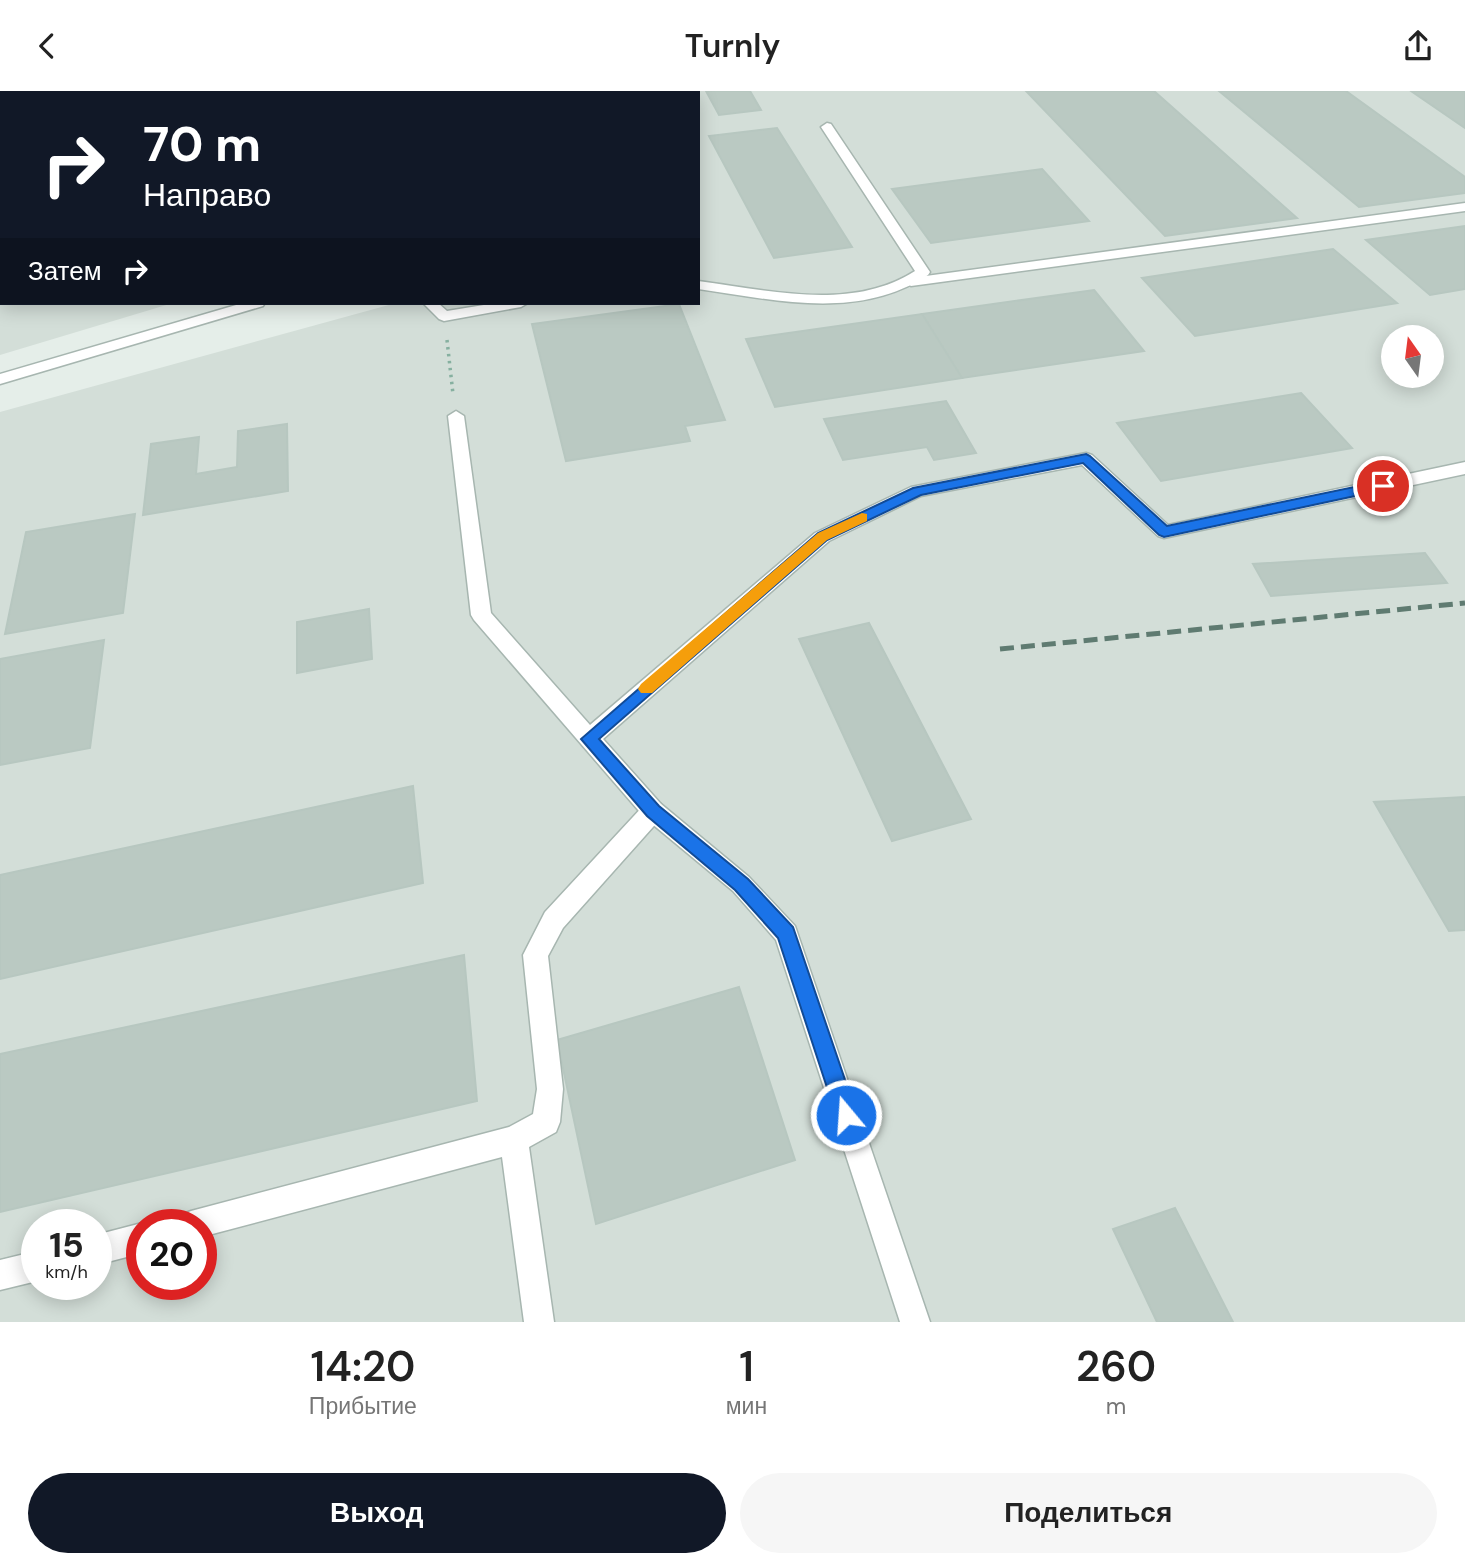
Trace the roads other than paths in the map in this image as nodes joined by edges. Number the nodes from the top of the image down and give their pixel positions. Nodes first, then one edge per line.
1 (827, 127) dead end
2 (1465, 207) edge
3 (911, 282) junction
4 (700, 285) edge
5 (251, 305) edge
6 (432, 305) edge
7 (510, 305) edge
8 (0, 379) edge
9 (456, 416) road end
10 (1465, 468) edge
11 (589, 739) junction
12 (653, 811) junction
13 (514, 1140) junction
14 (217, 1218) edge
15 (21, 1270) edge
16 (0, 1275) edge
17 (539, 1322) edge
18 (915, 1322) edge

1 - 3 street
2 - 3 street
3 - 4 street
5 - 8 street
6 - 7 street
9 - 11 street
10 - 11 street
11 - 12 street
12 - 13 street
12 - 18 street
13 - 14 street
13 - 17 street
15 - 16 street

